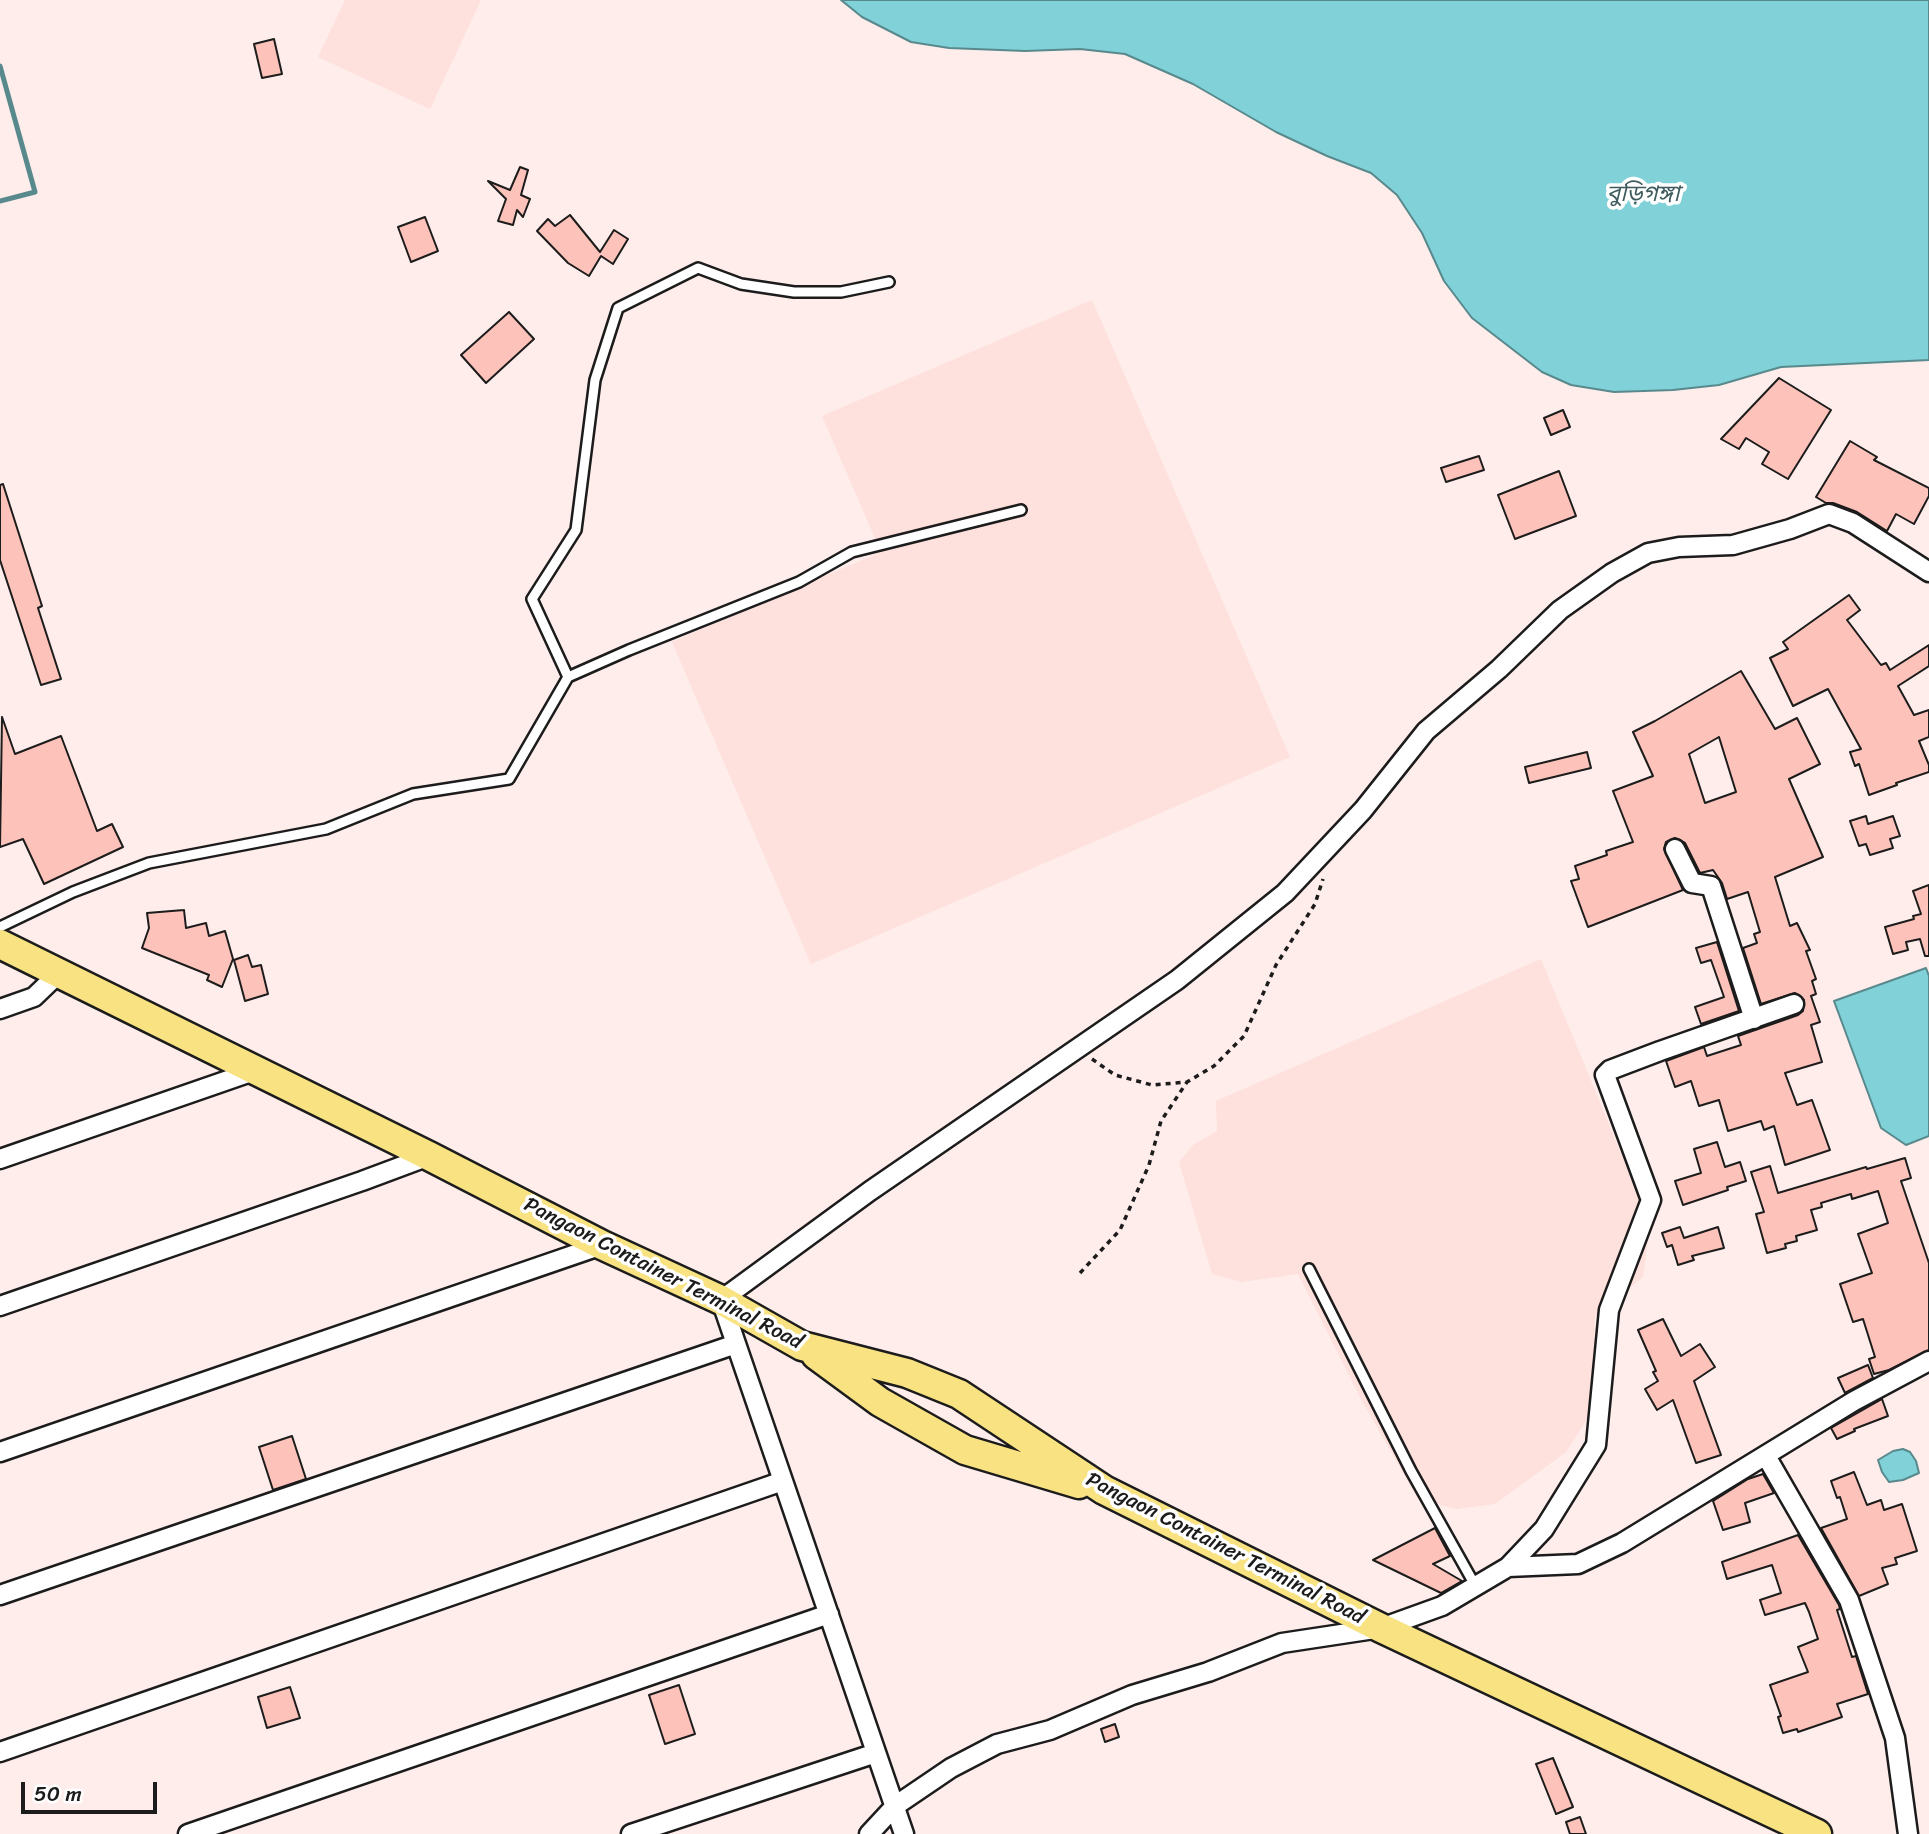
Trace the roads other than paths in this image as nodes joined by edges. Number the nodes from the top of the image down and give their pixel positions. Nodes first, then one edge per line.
1 (889, 282) dead end
2 (1021, 510) dead end
3 (1929, 572) edge
4 (568, 677) junction
5 (1675, 849) dead end
6 (0, 927) edge
7 (0, 944) edge
8 (58, 974) junction
9 (1794, 1004) dead end
10 (0, 1009) edge
11 (1754, 1019) junction
12 (254, 1071) junction
13 (429, 1156) junction
14 (0, 1159) edge
15 (602, 1245) junction
16 (1309, 1269) dead end
17 (721, 1300) junction
18 (0, 1306) edge
19 (736, 1344) junction
20 (802, 1346) junction
21 (1929, 1361) edge
22 (0, 1452) edge
23 (1766, 1456) junction
24 (783, 1481) junction
25 (1104, 1490) junction
26 (1508, 1567) junction
27 (1476, 1587) junction
28 (0, 1595) edge
29 (829, 1614) junction
30 (1381, 1629) junction
31 (0, 1752) edge
32 (876, 1753) junction
33 (895, 1806) junction
34 (188, 1834) edge
35 (631, 1834) edge
36 (869, 1834) edge
37 (904, 1834) edge
38 (1817, 1834) edge
39 (1908, 1834) edge

1 - 4 lane
2 - 4 lane
3 - 17 street
4 - 6 lane
5 - 11 street
7 - 8 highway, Pangaon Container Terminal Road
8 - 10 street
8 - 12 highway, Pangaon Container Terminal Road
9 - 11 street
11 - 26 street
12 - 13 highway, Pangaon Container Terminal Road
12 - 14 street
13 - 15 highway, Pangaon Container Terminal Road
13 - 18 street
15 - 17 highway, Pangaon Container Terminal Road
15 - 22 street
16 - 27 lane
17 - 19 street
17 - 20 highway, Pangaon Container Terminal Road
19 - 24 street
19 - 28 street
20 - 25 highway
20 - 25 highway, Pangaon Container Terminal Road
21 - 23 street
23 - 26 street
23 - 39 street
24 - 29 street
24 - 31 street
25 - 30 highway, Pangaon Container Terminal Road
26 - 27 street
27 - 30 street
29 - 32 street
29 - 34 street
30 - 33 street
30 - 38 highway, Pangaon Container Terminal Road
32 - 33 street
32 - 35 street
33 - 36 street
33 - 37 street

